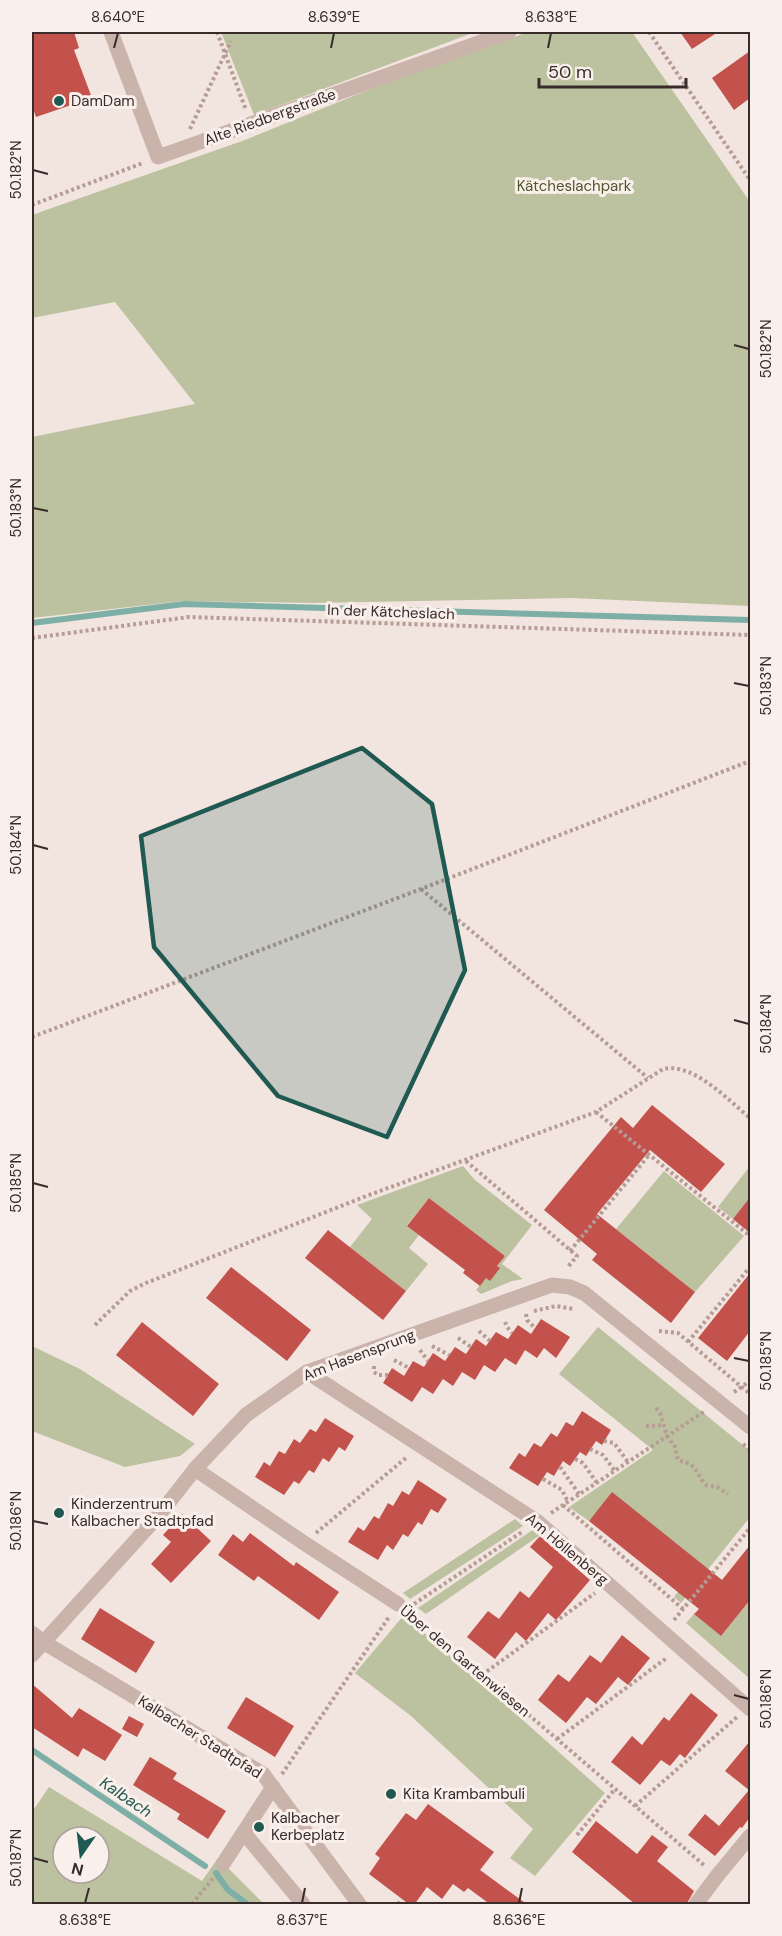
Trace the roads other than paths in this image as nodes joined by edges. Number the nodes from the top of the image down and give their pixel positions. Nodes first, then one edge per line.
1 (111, 32) edge
2 (509, 32) edge
3 (307, 1372) junction
4 (750, 1427) edge
5 (195, 1469) junction
6 (398, 1604) road end
7 (38, 1637) edge
8 (32, 1655) edge
9 (749, 1708) edge
10 (273, 1787) junction
11 (244, 1833) junction
12 (750, 1836) edge
13 (224, 1864) dead end
14 (303, 1905) edge
15 (359, 1905) edge
16 (696, 1905) edge

1 - 2 street, Alte Riedbergstraße
3 - 4 street, Am Hasensprung
3 - 5 street, Am Hasensprung
3 - 9 street, Am Höllenberg
5 - 6 street, Über den Gartenwiesen
5 - 7 street, Am Hasensprung
7 - 8 street, Am Hasensprung
7 - 10 street, Kalbacher Stadtpfad
10 - 11 street
10 - 15 street, Kalbacher Stadtpfad
11 - 13 street
11 - 14 street
12 - 16 street

